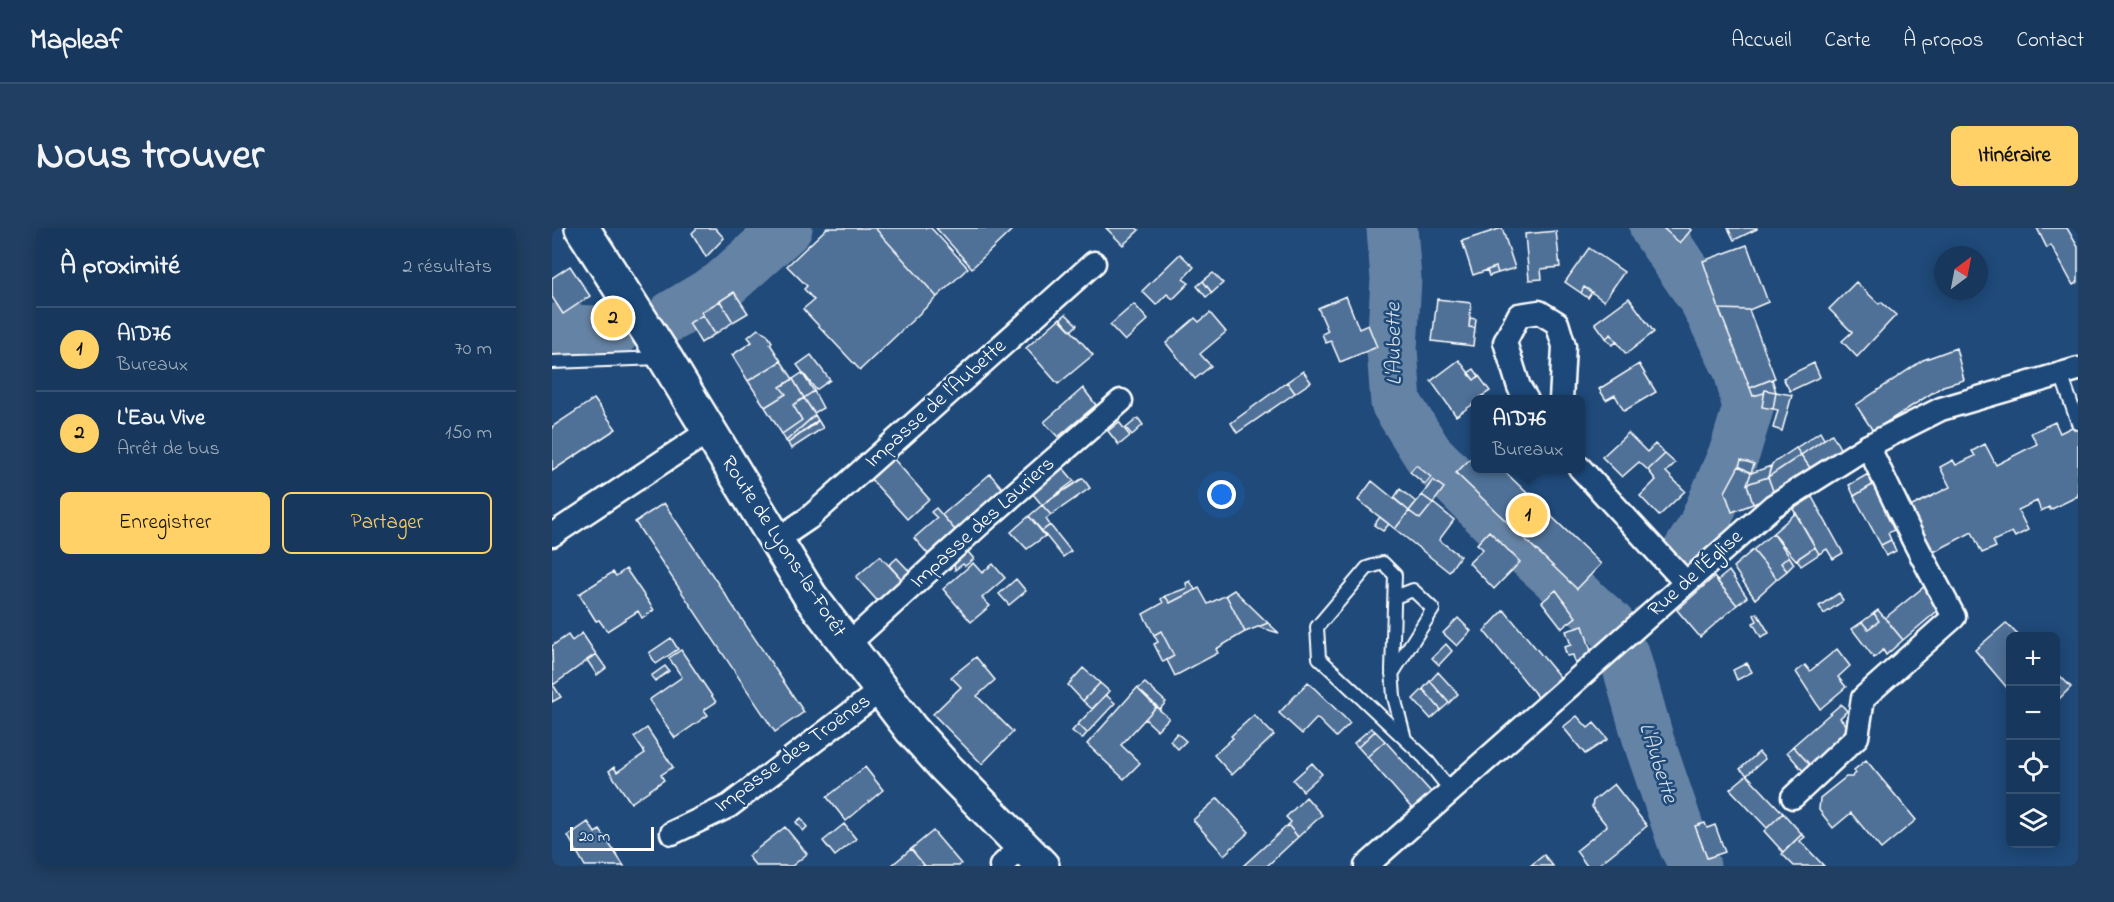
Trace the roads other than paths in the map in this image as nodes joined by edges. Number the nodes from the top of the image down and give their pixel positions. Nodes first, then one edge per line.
1 (582, 228) edge
2 (1094, 262) dead end
3 (665, 358) junction
4 (552, 362) edge
5 (2069, 371) edge
6 (1524, 395) edge
7 (1562, 395) edge
8 (1121, 401) dead end
9 (2078, 423) edge
10 (709, 431) junction
11 (1868, 446) junction
12 (1585, 472) edge
13 (552, 535) edge
14 (775, 541) junction
15 (1686, 583) junction
16 (1395, 597) junction
17 (846, 646) junction
18 (1392, 674) junction
19 (881, 690) junction
20 (1405, 739) junction
21 (1451, 791) junction
22 (1793, 797) dead end
23 (672, 833) dead end
24 (1022, 859) edge
25 (1366, 866) edge

1 - 3 main road, Route de Lyons-la-Forêt
2 - 14 street, Impasse de l'Aubette
3 - 4 lane
3 - 10 main road, Route de Lyons-la-Forêt
5 - 9 lane
5 - 11 street, Rue de l'Église
6 - 7 street
8 - 17 street, Impasse des Lauriers
10 - 13 street
10 - 14 main road, Route de Lyons-la-Forêt
11 - 15 street, Rue de l'Église
11 - 22 street
12 - 15 street
14 - 17 main road, Route de Lyons-la-Forêt
15 - 21 street, Rue de l'Église
16 - 18 lane
16 - 18 lane
16 - 20 lane
17 - 19 main road, Route de Lyons-la-Forêt
18 - 20 lane
19 - 23 street, Impasse des Troènes
19 - 24 main road, Route de Lyons-la-Forêt
20 - 21 lane
21 - 25 street, Rue de l'Église

